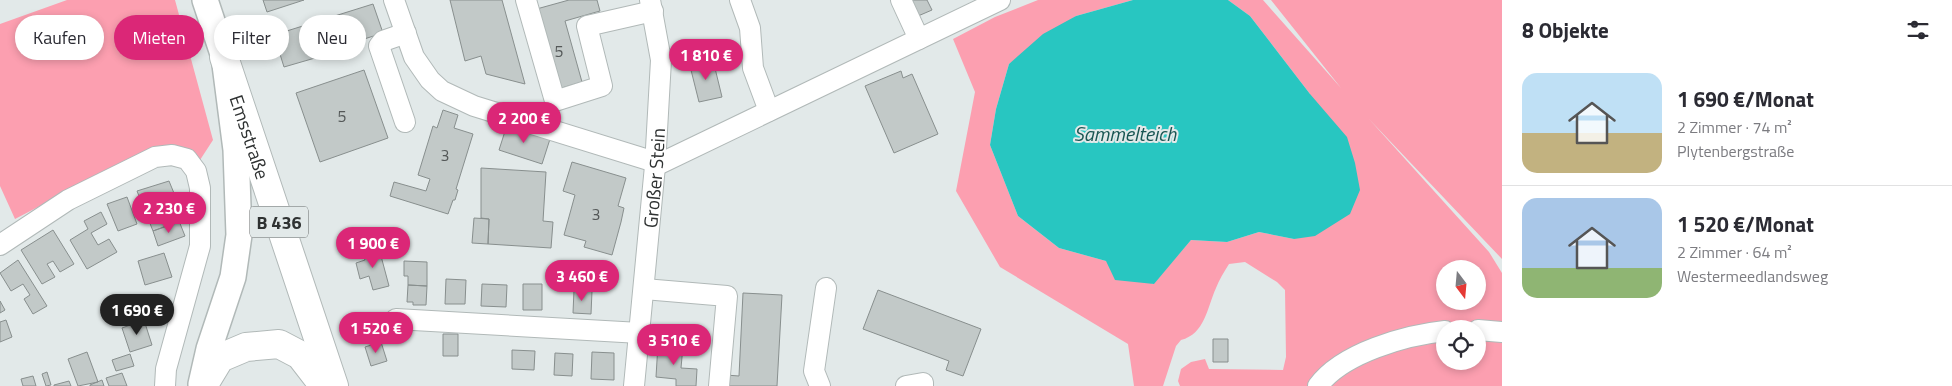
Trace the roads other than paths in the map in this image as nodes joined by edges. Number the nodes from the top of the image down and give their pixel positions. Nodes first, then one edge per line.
1 (205, 0) edge
2 (394, 0) edge
3 (526, 0) edge
4 (740, 0) edge
5 (901, 0) edge
6 (1000, 0) edge
7 (651, 6) edge
8 (214, 27) edge
9 (406, 33) junction
10 (919, 39) junction
11 (224, 60) edge
12 (225, 60) edge
13 (770, 111) junction
14 (405, 122) dead end
15 (655, 164) junction
16 (0, 245) edge
17 (826, 288) dead end
18 (644, 289) junction
19 (396, 319) dead end
20 (1486, 331) edge
21 (1502, 332) edge
22 (640, 333) junction
23 (1436, 334) edge
24 (164, 386) edge
25 (202, 386) edge
26 (324, 386) edge
27 (334, 386) edge
28 (634, 386) edge
29 (719, 386) edge
30 (820, 386) edge
31 (906, 386) edge
32 (923, 386) edge
33 (1318, 386) edge

1 - 8 main road, Emsstraße / B 436
2 - 9 street
3 - 7 street
4 - 13 street
5 - 10 street
6 - 10 street
7 - 15 street, Großer Stein
9 - 14 street
9 - 15 street
10 - 13 street
11 - 25 main road
12 - 27 highway, Emsstraße / B 436
13 - 15 street
15 - 18 street, Großer Stein
16 - 24 street
17 - 30 street
18 - 22 street, Großer Stein
18 - 29 street
19 - 22 street
20 - 21 street
22 - 28 street, Großer Stein
23 - 33 street
25 - 26 highway
31 - 32 street

